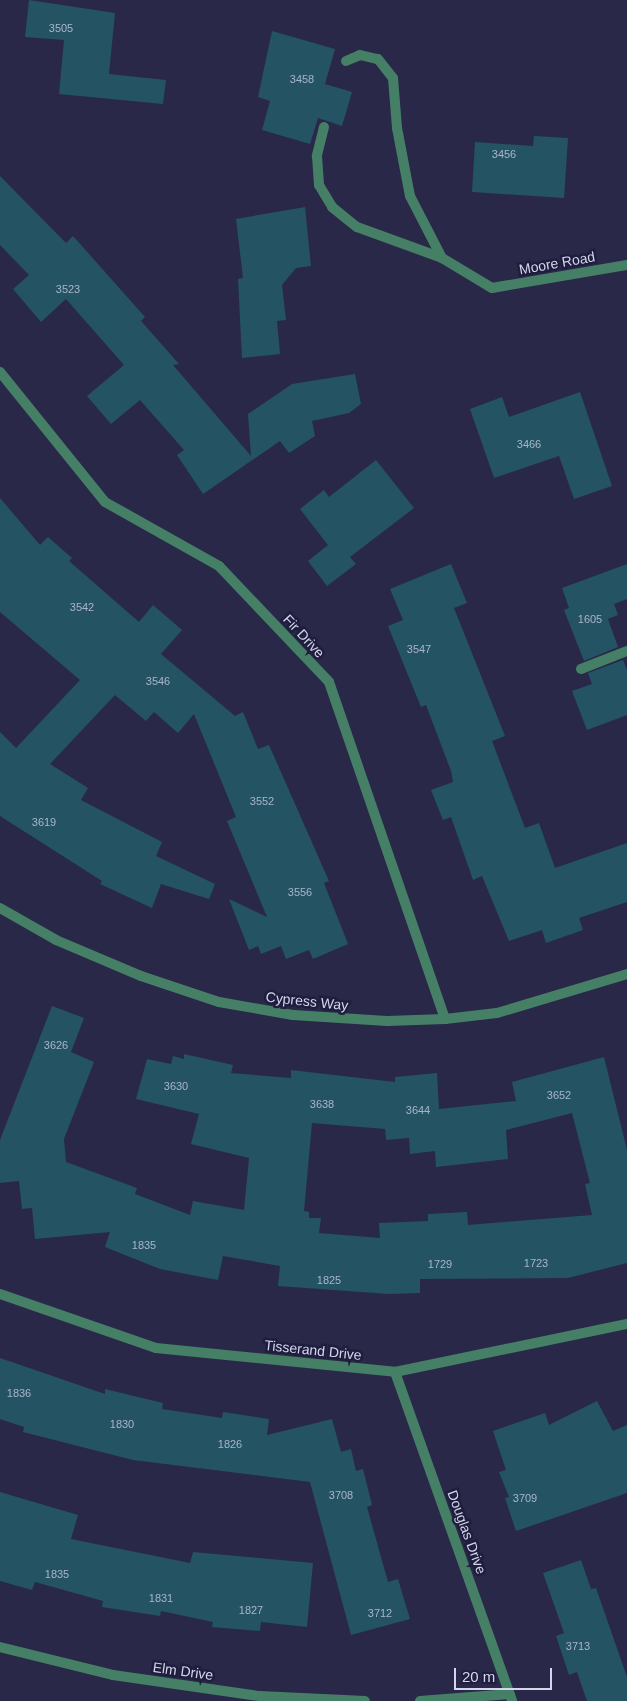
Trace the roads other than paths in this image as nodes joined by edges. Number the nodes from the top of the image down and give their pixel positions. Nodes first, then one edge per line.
1 (346, 61) dead end
2 (324, 126) dead end
3 (442, 258) junction
4 (627, 265) edge
5 (0, 372) edge
6 (627, 652) edge
7 (581, 668) dead end
8 (0, 908) edge
9 (627, 974) edge
10 (445, 1020) junction
11 (0, 1294) edge
12 (627, 1324) edge
13 (395, 1372) junction
14 (0, 1647) edge
15 (511, 1698) edge
16 (365, 1701) edge
17 (420, 1701) edge

1 - 3 street
2 - 3 street
3 - 4 street, Moore Road
5 - 10 street, Fir Drive
6 - 7 street
8 - 10 street, Cypress Way
9 - 10 street, Cypress Way
11 - 13 street, Tisserand Drive
12 - 13 street, Tisserand Drive
13 - 15 street, Douglas Drive
14 - 16 street, Elm Drive
15 - 17 street

